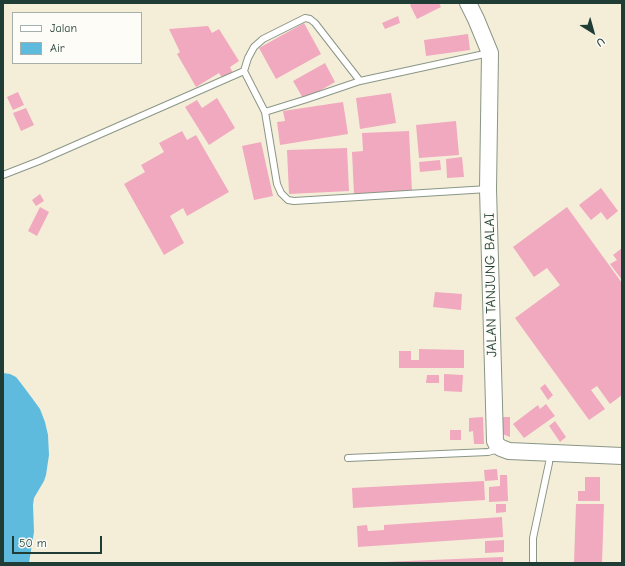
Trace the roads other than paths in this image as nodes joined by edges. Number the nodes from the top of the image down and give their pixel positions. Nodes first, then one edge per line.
1 (468, 3) edge
2 (490, 53) junction
3 (244, 71) junction
4 (360, 81) junction
5 (265, 112) junction
6 (3, 175) edge
7 (488, 189) junction
8 (501, 448) junction
9 (550, 453) junction
10 (622, 456) edge
11 (348, 458) dead end
12 (533, 563) edge

1 - 2 street, JALAN TANJUNG BALAI
2 - 4 lane
2 - 7 street, JALAN TANJUNG BALAI
3 - 4 lane
3 - 5 lane
3 - 6 lane
4 - 5 lane
5 - 7 lane
7 - 8 street, JALAN TANJUNG BALAI
8 - 9 street
8 - 11 lane
9 - 10 street
9 - 12 lane

